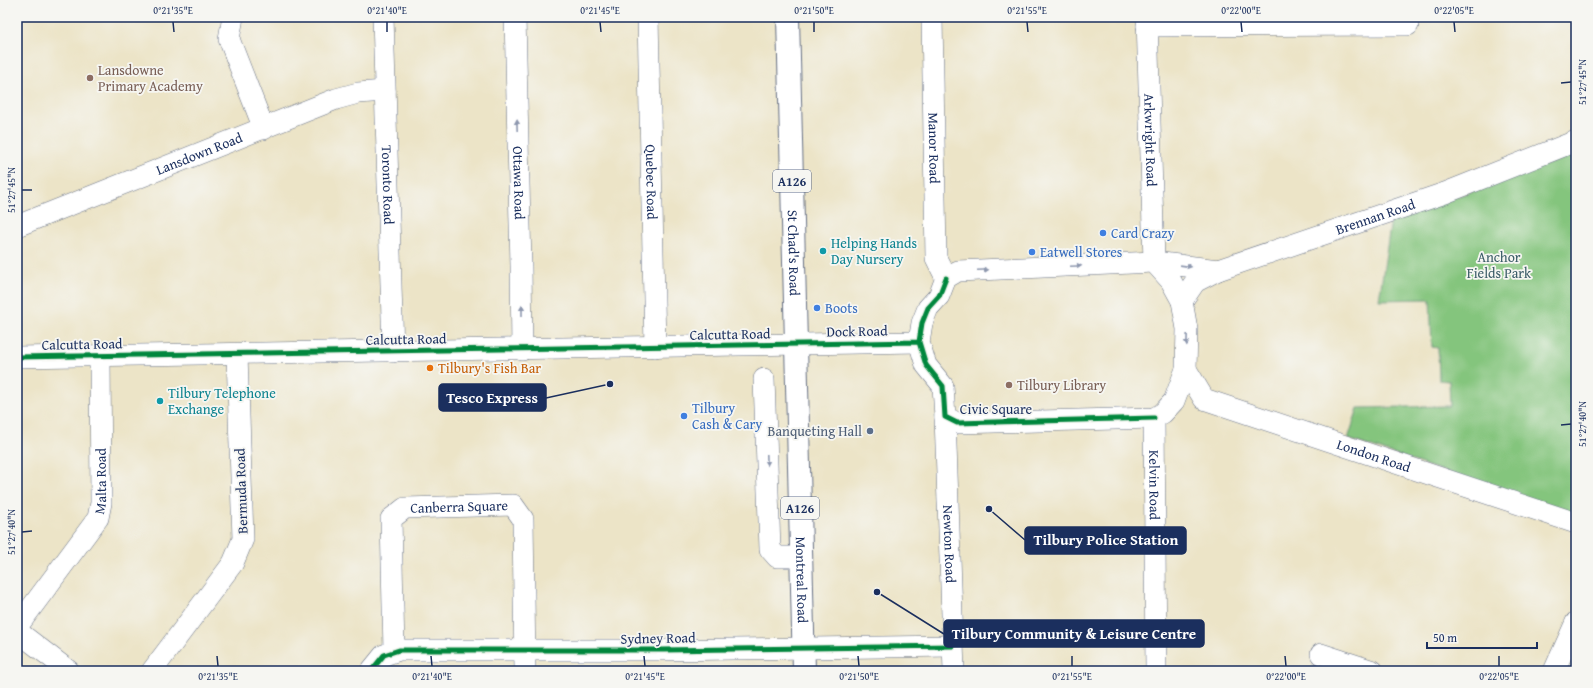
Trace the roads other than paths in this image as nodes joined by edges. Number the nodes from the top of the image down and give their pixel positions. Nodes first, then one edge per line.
1 (233, 17) edge
2 (383, 17) edge
3 (514, 17) edge
4 (648, 17) edge
5 (788, 17) edge
6 (932, 17) edge
7 (1386, 21) edge
8 (1147, 22) edge
9 (1408, 25) dead end
10 (385, 91) junction
11 (264, 128) junction
12 (1576, 141) edge
13 (17, 226) edge
14 (1154, 262) junction
15 (1218, 270) junction
16 (946, 278) junction
17 (1182, 301) junction
18 (918, 342) junction
19 (795, 344) junction
20 (655, 347) junction
21 (522, 350) junction
22 (393, 352) junction
23 (237, 354) junction
24 (17, 357) edge
25 (100, 357) junction
26 (1186, 369) junction
27 (764, 379) dead end
28 (1204, 399) junction
29 (1161, 413) junction
30 (945, 417) junction
31 (1576, 523) edge
32 (801, 556) junction
33 (1576, 622) edge
34 (17, 627) edge
35 (17, 631) edge
36 (953, 646) junction
37 (803, 647) junction
38 (394, 651) junction
39 (1321, 654) dead end
40 (525, 661) edge
41 (69, 671) edge
42 (152, 671) edge
43 (371, 671) edge
44 (804, 671) edge
45 (954, 671) edge
46 (1156, 671) edge
47 (1372, 671) edge
48 (1554, 671) edge

1 - 11 street
2 - 10 street, Toronto Road
21 -> 3 street, Ottawa Road
4 - 20 street, Quebec Road
5 - 19 main road, St Chad's Road / A126
6 - 16 street, Manor Road
7 - 8 street
7 - 9 street
8 - 14 street, Arkwright Road
10 - 11 street, Lansdown Road
10 - 22 street, Toronto Road
11 - 13 street, Lansdown Road
12 - 15 street, Brennan Road
14 -> 15 street
16 -> 14 street
14 - 17 street
15 - 17 street, Brennan Road
16 - 18 street
17 -> 26 street
18 - 19 street, Dock Road
18 - 30 street, Civic Square
19 - 20 street, Calcutta Road
19 - 32 main road, Montreal Road / A126
20 - 21 street, Calcutta Road
21 - 22 street, Calcutta Road
22 - 23 street, Calcutta Road
23 - 25 street, Calcutta Road
23 - 42 street, Bermuda Road
24 - 25 street, Calcutta Road
25 - 34 street, Malta Road
26 - 28 street
26 - 29 street
27 -> 32 street
28 - 29 street
28 - 31 street, London Road
29 - 30 street, Civic Square
29 - 46 street, Kelvin Road
30 - 36 street, Newton Road
32 - 37 main road, Montreal Road / A126
33 - 48 street
35 - 41 street
36 - 37 street, Sydney Road
36 - 45 street, Newton Road
37 - 40 street, Sydney Road
37 - 44 main road, Montreal Road / A126
38 - 40 street, Sydney Road
38 - 40 street, Canberra Square
38 - 43 street
39 - 47 street

